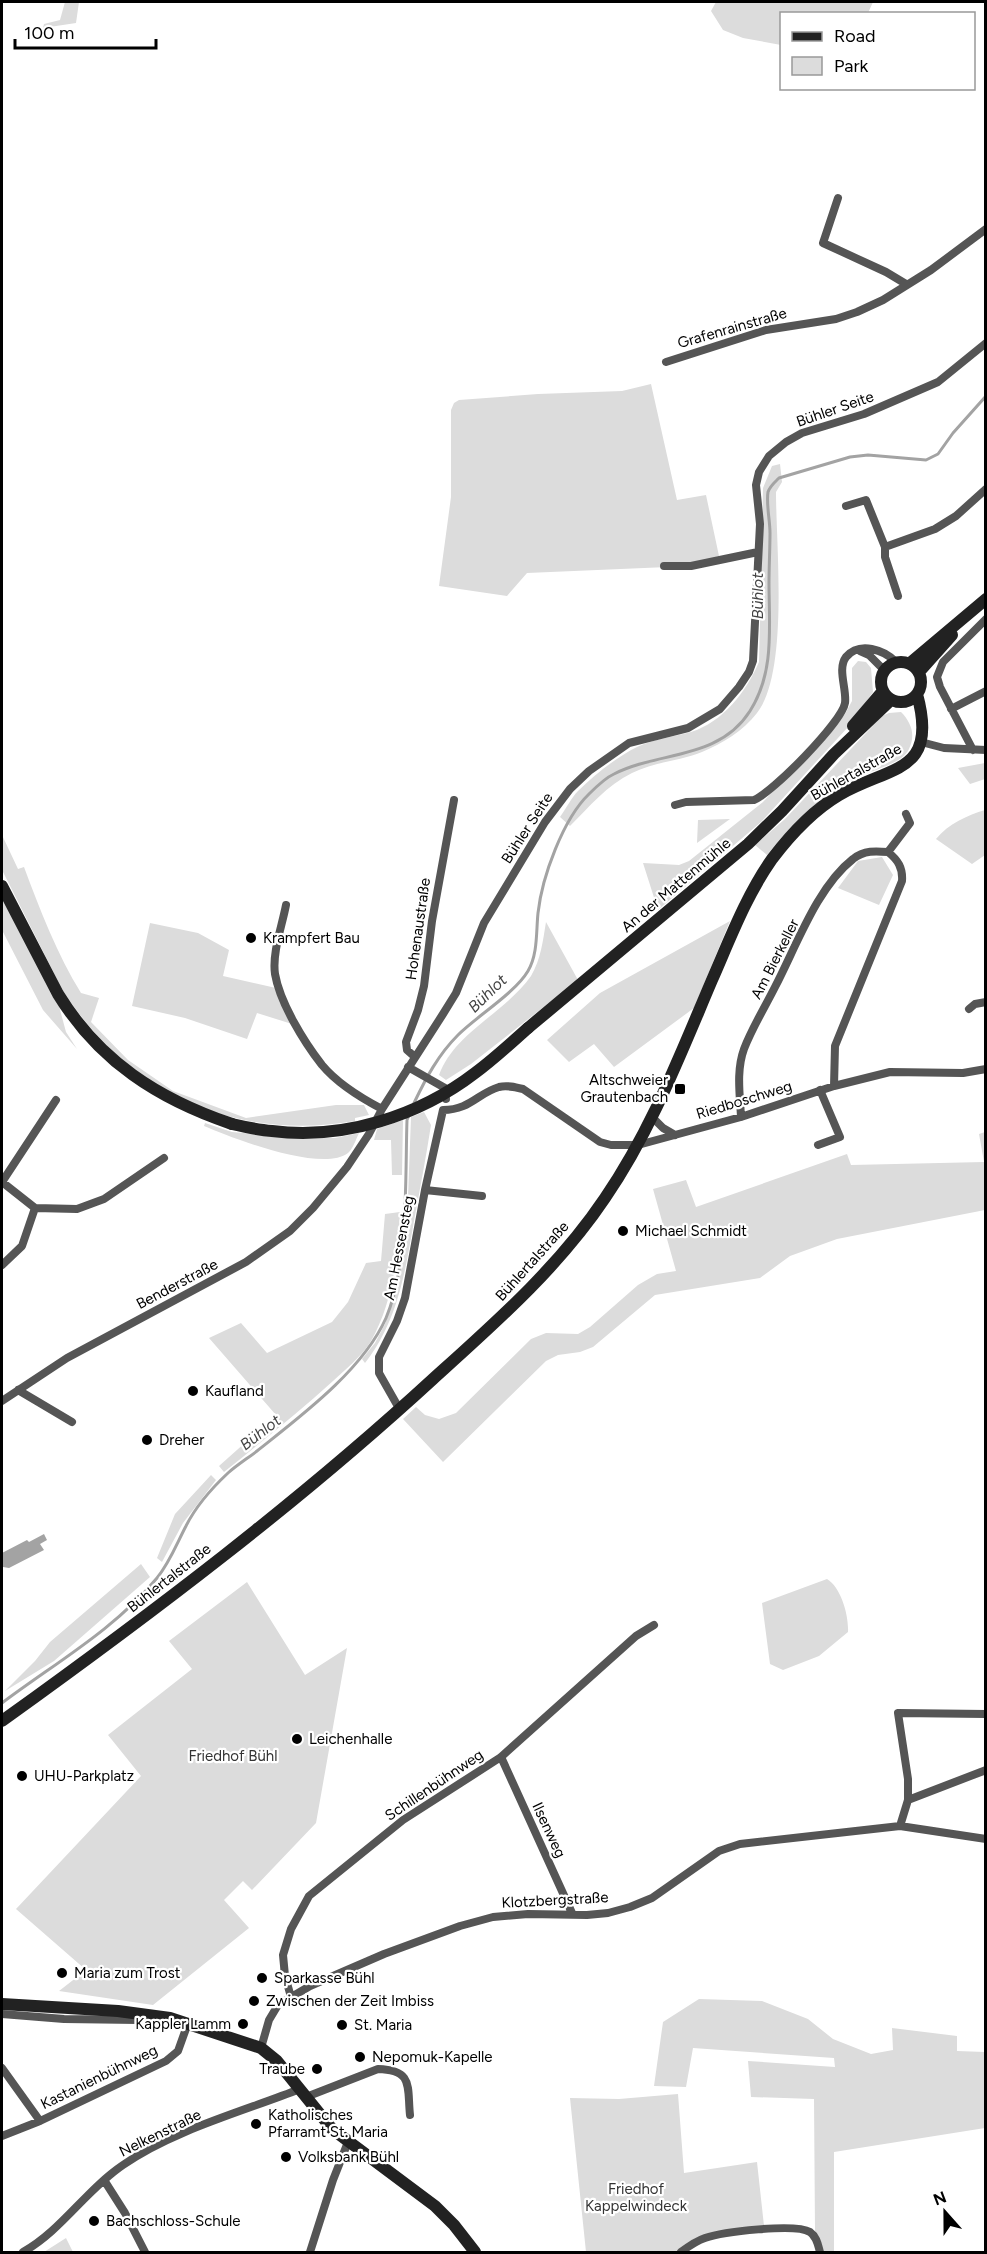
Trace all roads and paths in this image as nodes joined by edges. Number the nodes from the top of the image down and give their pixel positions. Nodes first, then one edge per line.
1 (838, 198) dead end
2 (986, 229) edge
3 (906, 284) junction
4 (983, 349) edge
5 (666, 362) dead end
6 (986, 489) edge
7 (846, 506) dead end
8 (885, 547) junction
9 (758, 552) junction
10 (664, 566) dead end
11 (898, 596) dead end
12 (986, 598) edge
13 (986, 619) edge
14 (860, 651) junction
15 (896, 662) junction
16 (914, 668) junction
17 (884, 670) junction
18 (986, 691) edge
19 (916, 694) junction
20 (892, 698) junction
21 (951, 709) junction
22 (922, 723) junction
23 (921, 742) junction
24 (973, 750) junction
25 (986, 750) edge
26 (454, 800) dead end
27 (675, 805) dead end
28 (906, 814) dead end
29 (888, 852) junction
30 (2, 886) edge
31 (286, 905) dead end
32 (986, 1002) edge
33 (969, 1009) dead end
34 (415, 1057) junction
35 (408, 1067) junction
36 (986, 1069) edge
37 (834, 1086) junction
38 (820, 1090) junction
39 (446, 1099) dead end
40 (56, 1100) dead end
41 (382, 1109) junction
42 (443, 1110) joint
43 (741, 1117) junction
44 (653, 1118) junction
45 (675, 1135) junction
46 (638, 1145) junction
47 (818, 1145) dead end
48 (164, 1158) dead end
49 (347, 1167) joint
50 (2, 1182) edge
51 (425, 1190) junction
52 (482, 1196) dead end
53 (35, 1208) junction
54 (2, 1265) edge
55 (18, 1390) junction
56 (2, 1401) edge
57 (400, 1410) junction
58 (72, 1422) dead end
59 (654, 1625) dead end
60 (986, 1714) edge
61 (2, 1721) edge
62 (501, 1757) junction
63 (986, 1770) edge
64 (908, 1800) junction
65 (900, 1826) junction
66 (986, 1839) edge
67 (572, 1913) junction
68 (291, 1997) junction
69 (2, 2004) edge
70 (2, 2014) edge
71 (148, 2015) junction
72 (188, 2023) junction
73 (261, 2048) junction
74 (2, 2068) edge
75 (303, 2093) junction
76 (410, 2115) dead end
77 (40, 2121) junction
78 (2, 2136) edge
79 (348, 2142) junction
80 (104, 2180) junction
81 (23, 2253) edge
82 (145, 2253) edge
83 (310, 2253) edge
84 (475, 2253) edge
85 (681, 2253) edge
86 (820, 2253) edge

1 - 3 street
2 - 3 street, Grafenrainstraße
3 - 5 street, Grafenrainstraße
4 - 9 street, Bühler Seite
6 - 8 street
7 - 8 street
8 - 11 street
9 - 10 street
9 - 34 street, Bühler Seite
12 - 16 street
13 - 21 street
14 - 15 street
14 - 17 street
14 - 27 street
15 - 16 street
15 - 17 street
16 - 19 street
17 - 20 street
18 - 21 street
19 - 20 street
19 - 22 street, Bühlertalstraße
20 - 22 street
20 - 30 street, An der Mattenmühle, bridge
21 - 24 street
22 - 23 street, Bühlertalstraße
23 - 24 street, Bühlertalstraße
23 - 44 street, Bühlertalstraße
24 - 25 street, Bühlertalstraße
26 - 34 street, Hohenaustraße
28 - 29 street
29 - 37 street
29 - 43 street, Am Bierkeller
31 - 41 street
32 - 33 street
34 - 35 street, Bühler Seite
35 - 39 street
35 - 41 street, Bühler Seite
36 - 37 street, Riedboschweg
37 - 38 street, Riedboschweg
38 - 43 street, Riedboschweg
38 - 47 street
40 - 50 street
41 - 49 street, Bühler Seite
42 - 46 street, Riedboschweg
42 - 51 street, Am Hessensteg
43 - 45 street, Riedboschweg
44 - 45 street
44 - 46 street, Bühlertalstraße
45 - 46 street, Riedboschweg
46 - 57 street, Bühlertalstraße
48 - 53 street
49 - 55 street, Benderstraße
50 - 53 street
51 - 52 street, Am Hessensteg
51 - 57 street, Am Hessensteg
53 - 54 street
55 - 56 street, Benderstraße
55 - 58 street
57 - 61 street, Bühlertalstraße
59 - 62 street, Schillenbühnweg
60 - 64 street
62 - 67 street, Ilsenweg
62 - 68 street, Schillenbühnweg
63 - 64 street
64 - 65 street
65 - 66 street, Klotzbergstraße
65 - 67 street, Klotzbergstraße
67 - 68 street, Klotzbergstraße
68 - 73 street, Klotzbergstraße
69 - 71 street
70 - 71 street
71 - 72 street
72 - 73 street
72 - 77 street, Kastanienbühnweg
73 - 75 street
74 - 77 street
75 - 76 street, Nelkenstraße
75 - 79 street
75 - 80 street, Nelkenstraße
77 - 78 street, Kastanienbühnweg
79 - 83 street
79 - 84 street
80 - 81 street, Nelkenstraße
80 - 82 street
85 - 86 street

